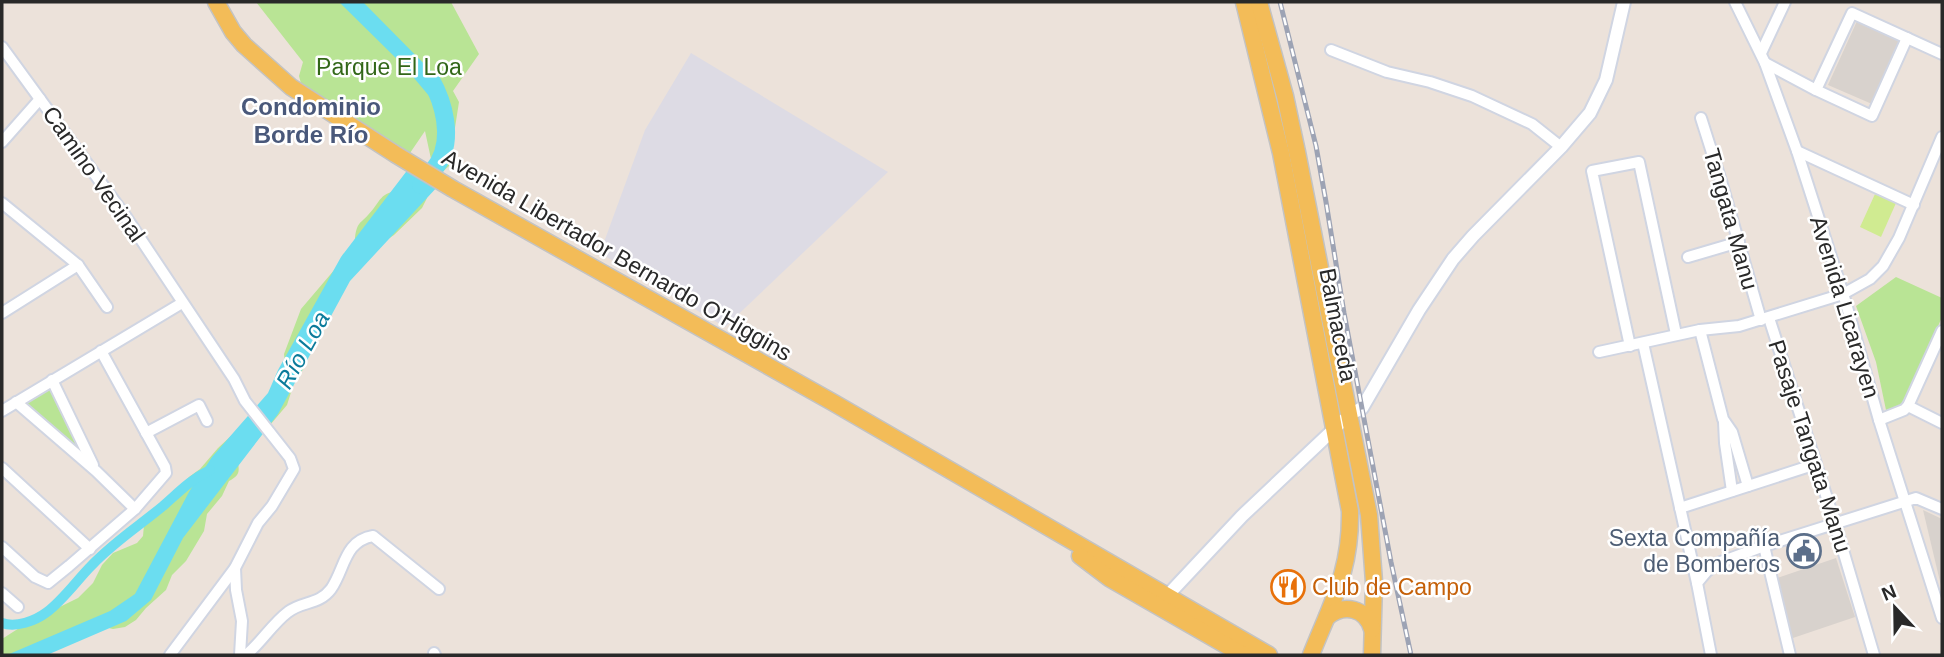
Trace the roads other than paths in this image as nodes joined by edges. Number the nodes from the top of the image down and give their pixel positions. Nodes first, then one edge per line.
1 (216, 2) edge
2 (1244, 2) edge
3 (1259, 2) edge
4 (1624, 2) edge
5 (1734, 2) edge
6 (1785, 2) edge
7 (1908, 38) junction
8 (2, 47) edge
9 (1331, 50) dead end
10 (1942, 54) edge
11 (1763, 58) junction
12 (1816, 90) junction
13 (40, 99) junction
14 (1701, 118) dead end
15 (1942, 137) edge
16 (2, 142) edge
17 (1561, 147) junction
18 (1797, 151) junction
19 (2, 203) edge
20 (1914, 205) junction
21 (1739, 242) junction
22 (1688, 257) dead end
23 (78, 265) junction
24 (1843, 294) junction
25 (182, 303) junction
26 (107, 307) dead end
27 (2, 313) edge
28 (1765, 319) junction
29 (1700, 330) junction
30 (1942, 331) edge
31 (1676, 334) junction
32 (1643, 343) junction
33 (1630, 346) junction
34 (1939, 349) edge
35 (101, 351) junction
36 (1599, 352) dead end
37 (51, 380) junction
38 (16, 402) junction
39 (1908, 406) junction
40 (2, 411) edge
41 (1349, 415) junction
42 (1723, 419) junction
43 (1880, 419) junction
44 (207, 421) dead end
45 (1942, 423) edge
46 (1335, 428) junction
47 (146, 433) junction
48 (1816, 464) junction
49 (2, 468) edge
50 (96, 471) junction
51 (1748, 486) junction
52 (1732, 491) junction
53 (1905, 500) junction
54 (1680, 508) junction
55 (135, 509) junction
56 (1942, 509) edge
57 (1024, 514) junction
58 (1835, 523) junction
59 (1764, 546) junction
60 (2, 547) edge
61 (90, 549) junction
62 (235, 568) junction
63 (1696, 583) junction
64 (439, 589) dead end
65 (2, 593) edge
66 (1167, 596) junction
67 (18, 607) dead end
68 (1327, 617) junction
69 (1942, 618) edge
70 (1372, 629) junction
71 (1207, 634) junction
72 (170, 655) edge
73 (240, 655) edge
74 (246, 655) edge
75 (1232, 655) edge
76 (1243, 655) edge
77 (1269, 655) edge
78 (1311, 655) edge
79 (1372, 655) edge
80 (1711, 655) edge
81 (1790, 655) edge
82 (1874, 655) edge

1 - 57 main road, Avenida Libertador Bernardo O'Higgins
2 - 46 main road, Balmaceda
3 - 41 main road, Balmaceda
4 - 17 street
5 - 11 street, Avenida Licarayen
6 - 11 street
7 - 10 street
7 - 12 street
7 - 12 street
8 - 13 street, Camino Vecinal
9 - 17 street
11 - 12 street
11 - 18 street, Avenida Licarayen
13 - 16 street
13 - 25 street, Camino Vecinal
14 - 21 street, Tangata Manu
15 - 20 street
17 - 41 street
18 - 20 street
18 - 24 street, Avenida Licarayen
19 - 23 street
20 - 24 street
21 - 22 street
21 - 28 street, Tangata Manu
23 - 26 street
23 - 27 street
24 - 28 street
24 - 43 street, Avenida Licarayen
25 - 35 street
25 - 62 street, Camino Vecinal
28 - 29 street
28 - 48 street, Pasaje Tangata Manu
29 - 31 street
29 - 42 street
30 - 34 street
31 - 32 street
31 - 33 street
32 - 33 street
32 - 54 street
33 - 36 street
34 - 39 street
35 - 37 street
35 - 47 street
37 - 38 street
37 - 50 street
38 - 40 street
38 - 50 street
39 - 43 street
39 - 45 street
41 - 46 street
41 - 70 main road, Balmaceda
42 - 51 street
42 - 52 street
43 - 53 street, Avenida Licarayen
44 - 47 street
46 - 66 street
46 - 68 main road, Balmaceda
47 - 55 street
48 - 51 street
48 - 58 street, Pasaje Tangata Manu
49 - 61 street
50 - 55 street
51 - 52 street
52 - 54 street
53 - 56 street
53 - 58 street
53 - 69 street, Avenida Licarayen
54 - 63 street
55 - 61 street
57 - 66 main road, Avenida Libertador Bernardo O'Higgins
57 - 71 main road, Avenida Libertador Bernardo O'Higgins
58 - 59 street
58 - 82 street, Pasaje Tangata Manu
59 - 63 street
59 - 81 street
60 - 61 street
62 - 72 street
62 - 73 street
63 - 80 street
64 - 74 street
65 - 67 street
66 - 77 main road, Avenida Libertador Bernardo O'Higgins
68 - 70 main road
68 - 78 main road, Balmaceda
70 - 79 main road, Balmaceda
71 - 75 main road
71 - 76 main road, Avenida Libertador Bernardo O'Higgins

